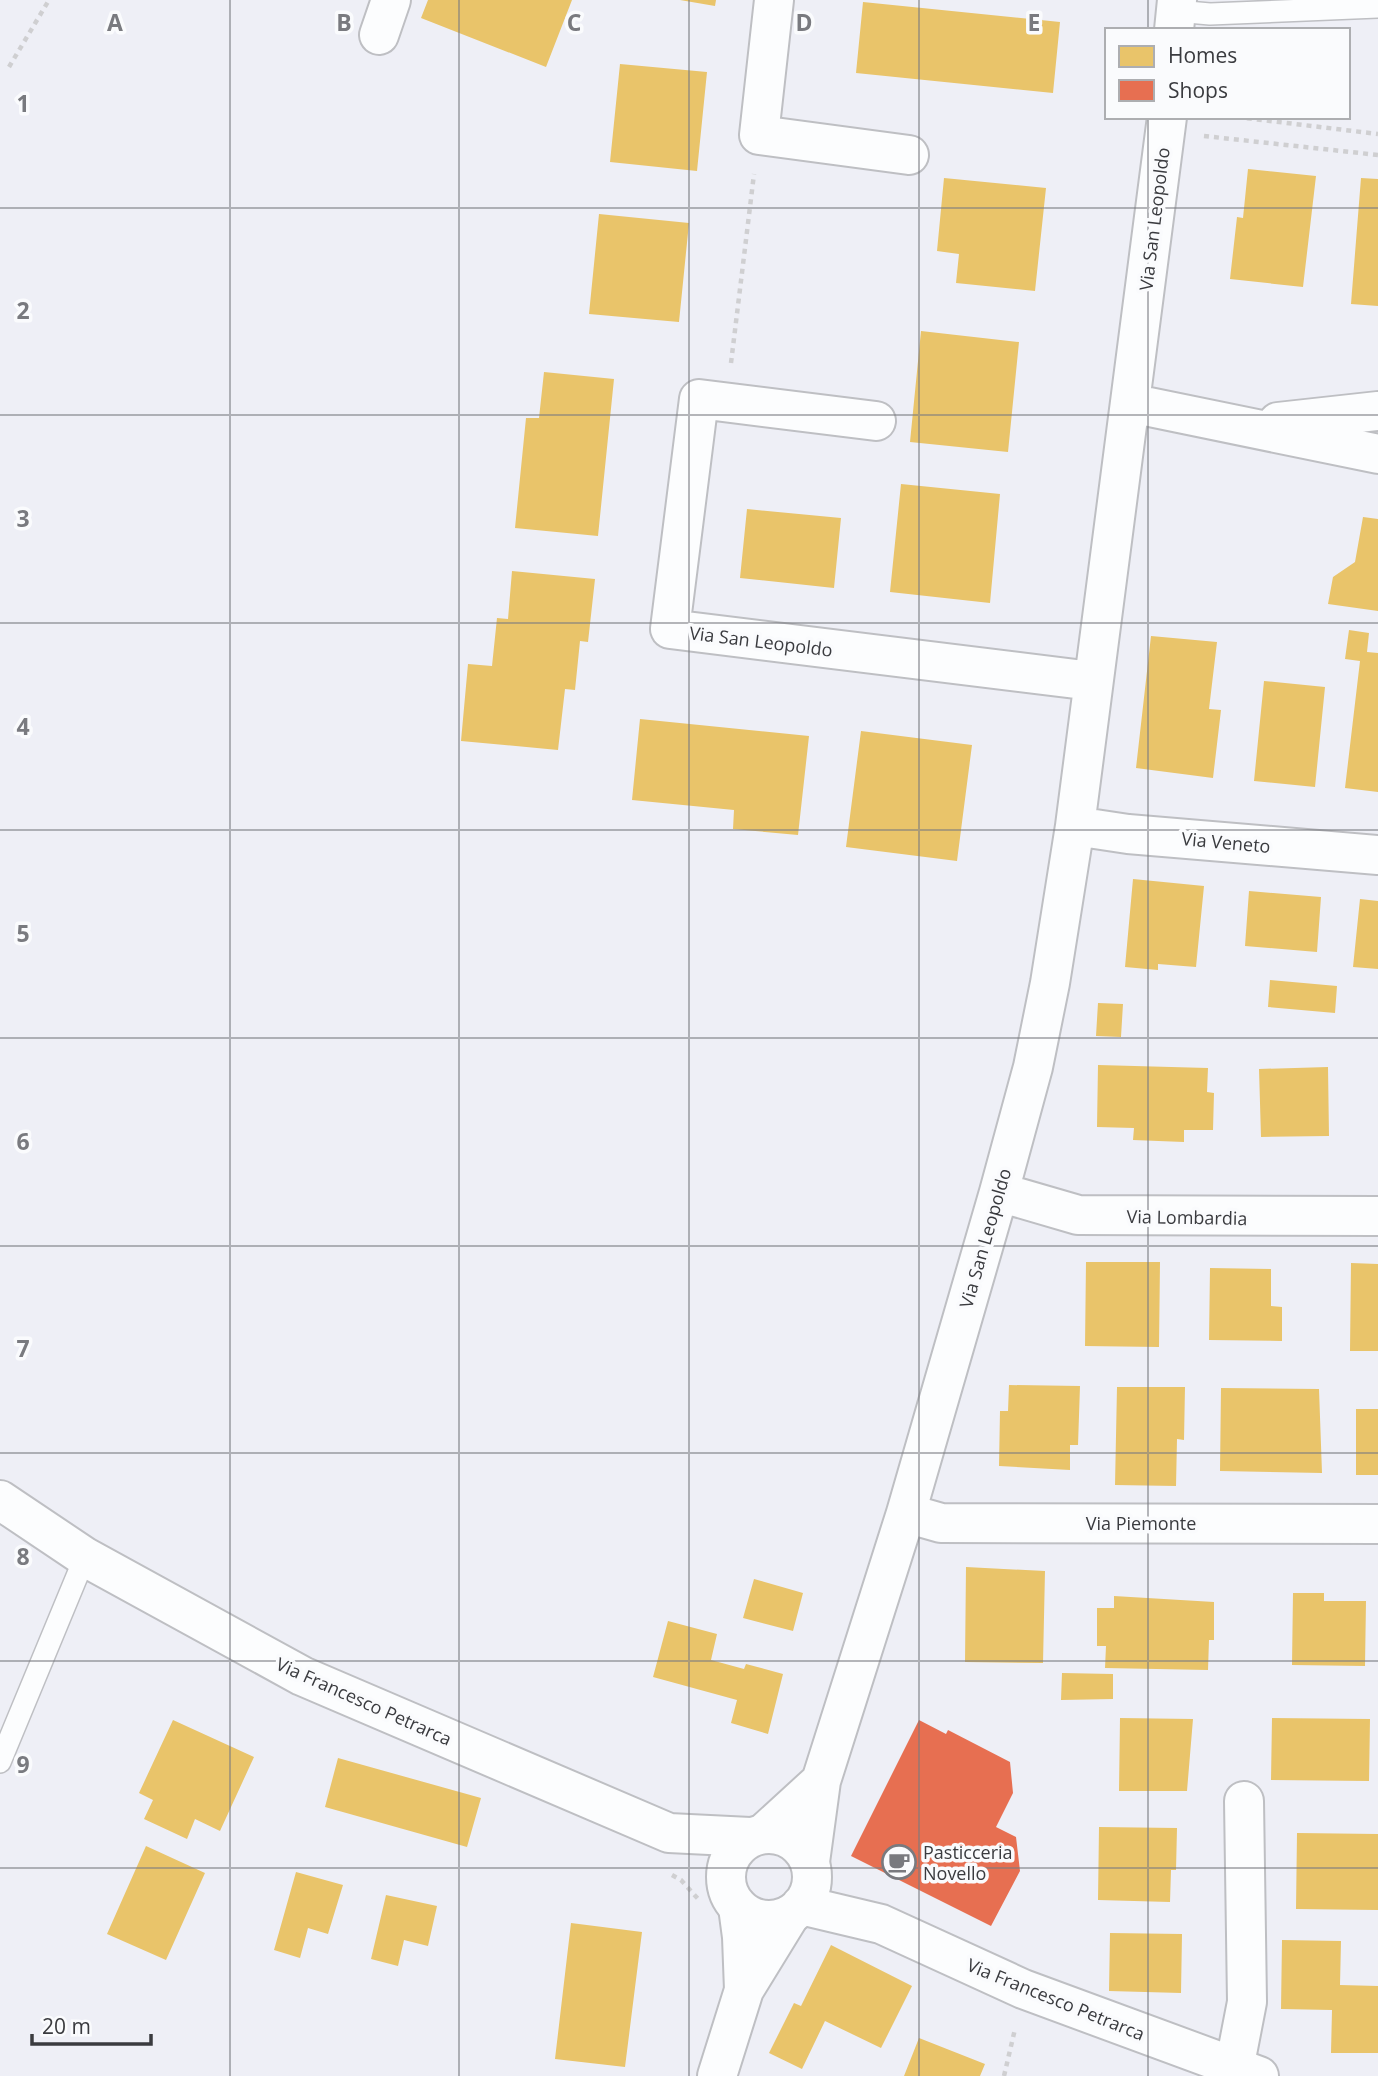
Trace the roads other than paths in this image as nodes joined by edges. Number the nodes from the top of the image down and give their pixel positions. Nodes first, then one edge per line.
1 (774, 0) edge
2 (1315, 0) edge
3 (1378, 6) edge
4 (1175, 14) edge
5 (1166, 124) edge
6 (909, 155) dead end
7 (1130, 403) junction
8 (1378, 411) edge
9 (876, 421) dead end
10 (1241, 426) junction
11 (1378, 454) edge
12 (1092, 681) junction
13 (1075, 826) junction
14 (1378, 855) edge
15 (999, 1192) junction
16 (1378, 1216) edge
17 (0, 1500) edge
18 (906, 1513) junction
19 (1378, 1524) edge
20 (85, 1557) junction
21 (0, 1762) edge
22 (821, 1781) junction
23 (1244, 1801) dead end
24 (668, 1833) junction
25 (756, 1835) junction
26 (803, 1889) junction
27 (734, 1902) junction
28 (744, 1990) junction
29 (1247, 2073) edge
30 (719, 2076) edge

1 - 6 street
2 - 3 lane
3 - 4 lane
5 - 7 street, Via San Leopoldo
7 - 10 street
7 - 12 street, Via San Leopoldo
8 - 10 street
9 - 12 street, Via San Leopoldo
10 - 11 street
12 - 13 street, Via San Leopoldo
13 - 14 street, Via Veneto
13 - 15 street, Via San Leopoldo
15 - 16 street, Via Lombardia
15 - 18 street, Via San Leopoldo
17 - 20 street, Via Francesco Petrarca
18 - 19 street, Via Piemonte
18 - 22 street, Via San Leopoldo
20 - 21 lane
20 - 24 street, Via Francesco Petrarca
22 - 25 street
22 - 26 street, Via San Leopoldo
23 - 29 street, Via Francesco Petrarca
24 - 25 street, Via Francesco Petrarca
24 - 27 street, Via Francesco Petrarca
25 - 26 street
25 - 27 street
26 - 27 street
26 - 28 street
26 - 29 street, Via Francesco Petrarca
27 - 28 street
28 - 30 street

